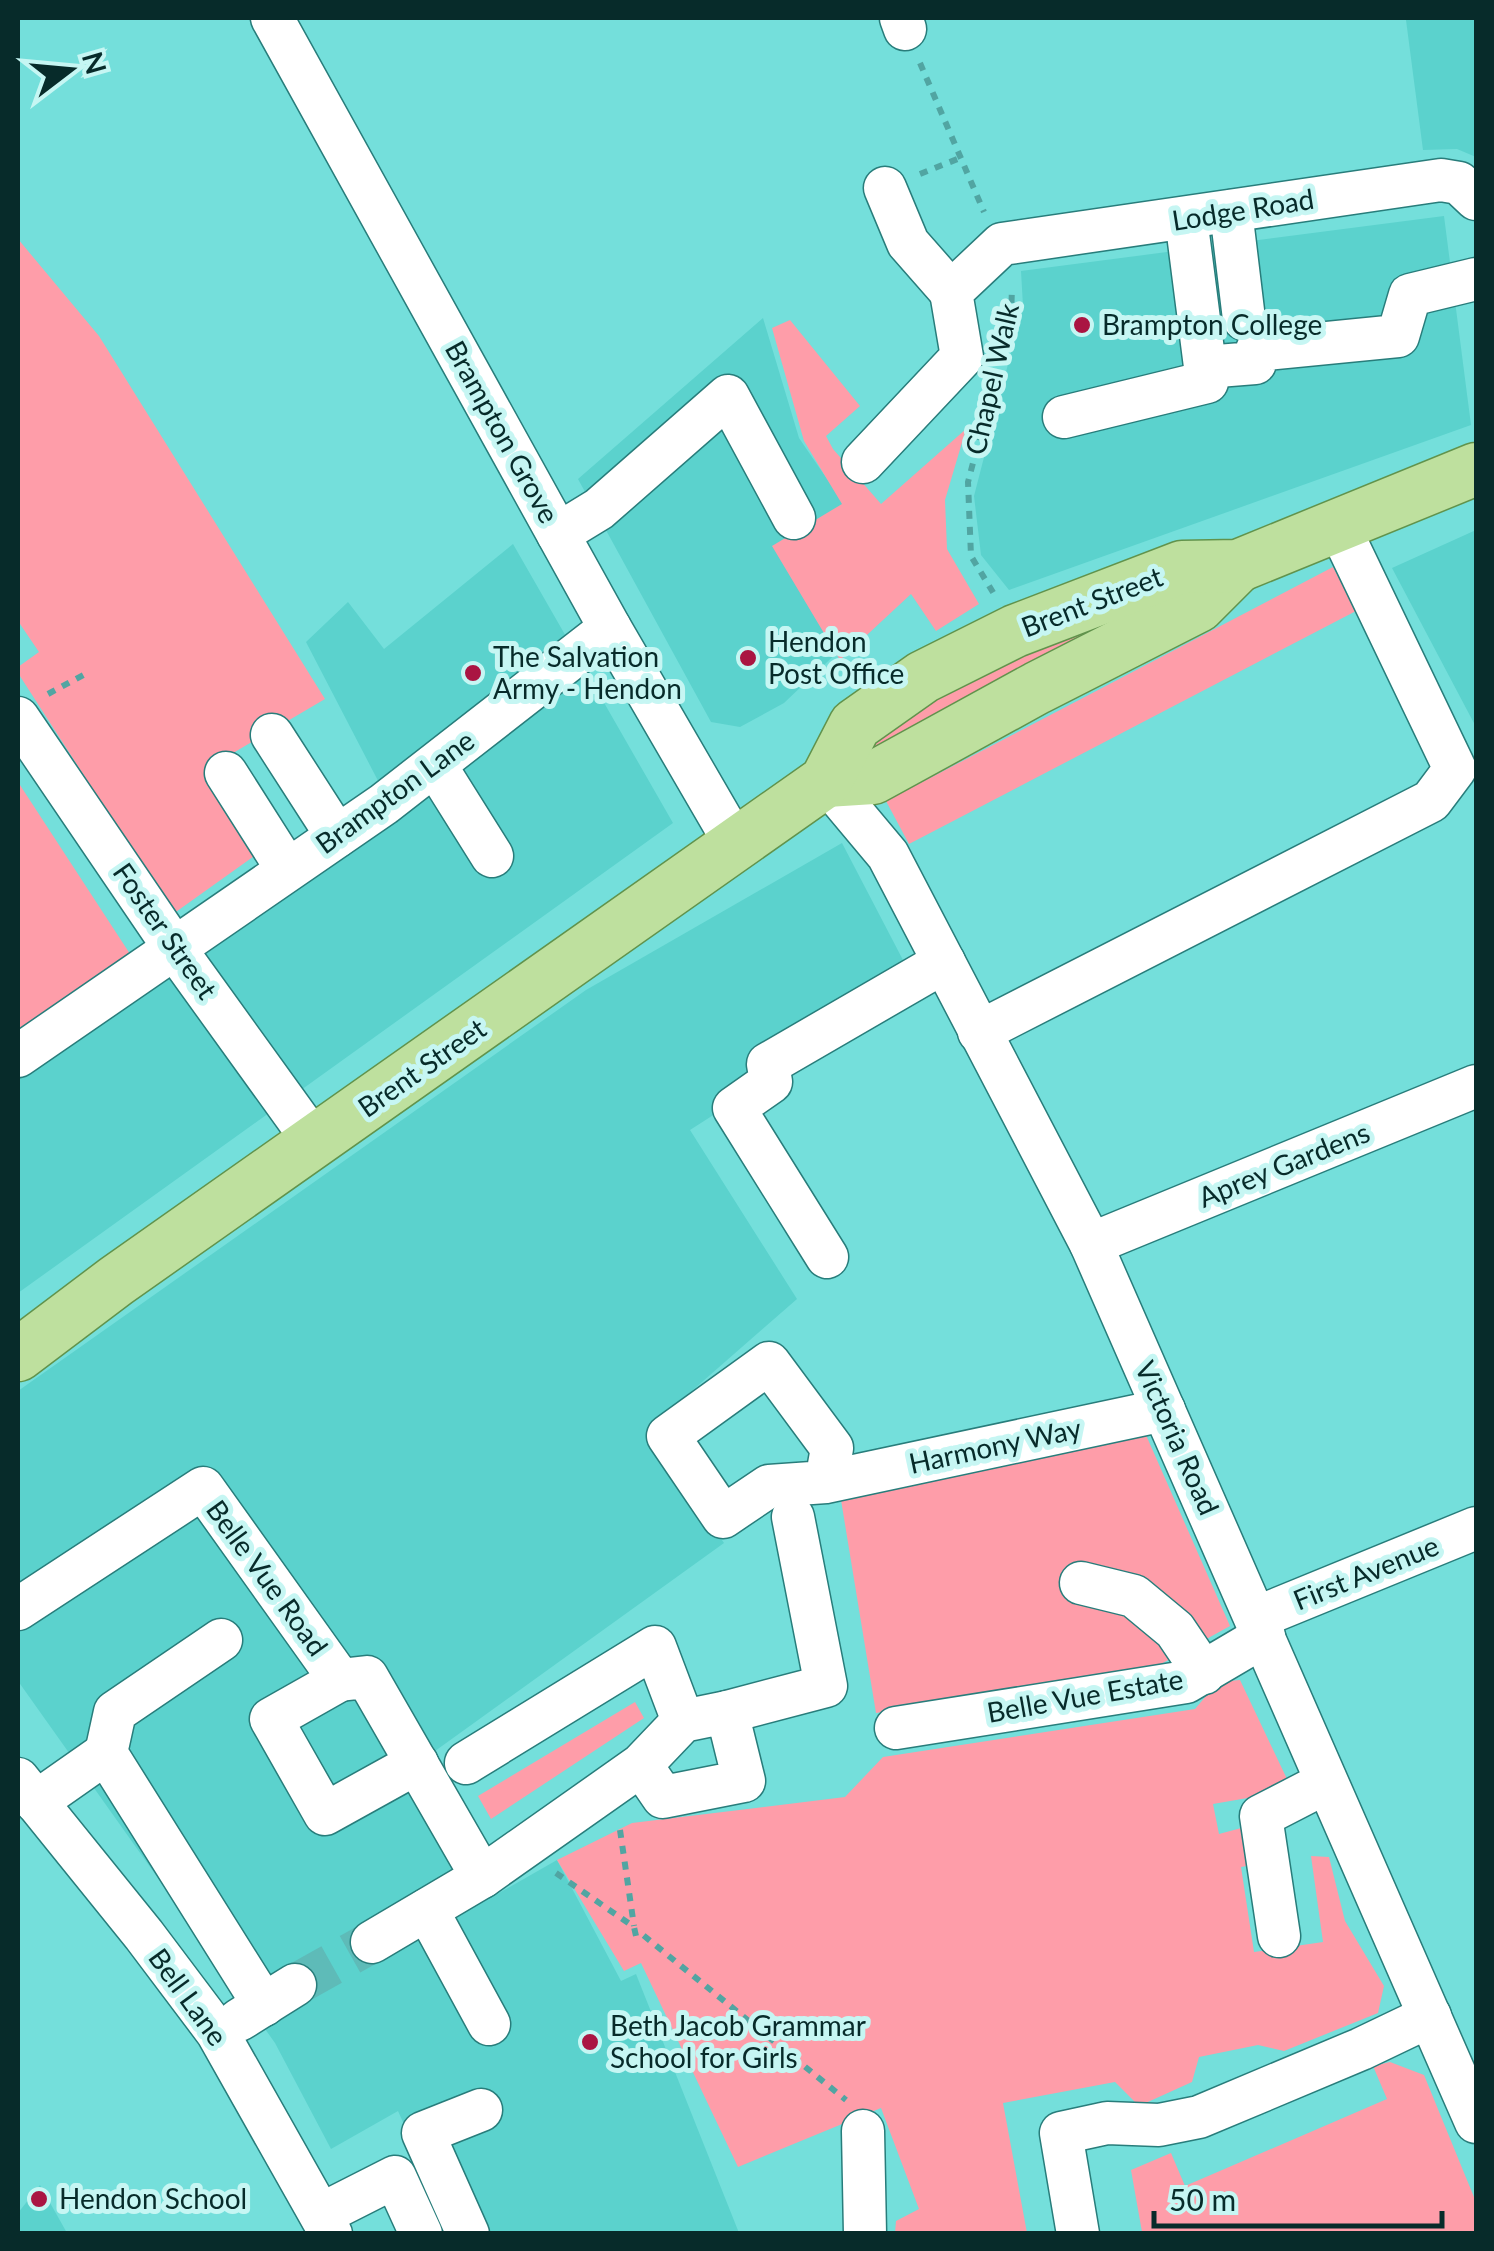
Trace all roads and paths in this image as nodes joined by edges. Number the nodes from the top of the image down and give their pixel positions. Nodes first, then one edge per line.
1 (272, 18) edge
2 (903, 23) edge
3 (885, 188) dead end
4 (1476, 196) edge
5 (1231, 212) junction
6 (1186, 218) junction
7 (1002, 244) junction
8 (1476, 279) edge
9 (951, 292) junction
10 (1244, 319) dead end
11 (1002, 354) dead end
12 (1205, 367) junction
13 (997, 372) dead end
14 (1064, 416) dead end
15 (862, 462) dead end
16 (1476, 469) edge
17 (794, 518) dead end
18 (1338, 526) junction
19 (558, 534) junction
20 (1238, 566) junction
21 (610, 628) junction
22 (1015, 630) junction
23 (18, 718) edge
24 (272, 735) dead end
25 (435, 765) junction
26 (226, 773) dead end
27 (826, 781) junction
28 (338, 836) junction
29 (736, 845) junction
30 (492, 856) dead end
31 (287, 869) junction
32 (173, 946) junction
33 (944, 962) junction
34 (979, 1032) junction
35 (18, 1056) edge
36 (1476, 1086) edge
37 (315, 1143) junction
38 (1091, 1244) junction
39 (827, 1257) dead end
40 (18, 1355) edge
41 (1164, 1410) junction
42 (826, 1482) dead end
43 (793, 1516) dead end
44 (1476, 1528) edge
45 (1081, 1583) dead end
46 (18, 1609) edge
47 (1260, 1627) junction
48 (221, 1640) dead end
49 (1204, 1672) junction
50 (340, 1680) junction
51 (727, 1712) junction
52 (683, 1721) junction
53 (896, 1728) dead end
54 (106, 1753) junction
55 (417, 1762) junction
56 (466, 1763) dead end
57 (627, 1775) junction
58 (1326, 1783) junction
59 (27, 1791) edge
60 (522, 1849) junction
61 (482, 1877) junction
62 (427, 1910) junction
63 (634, 1927) junction
64 (1279, 1936) dead end
65 (372, 1942) tunnel mouth
66 (1430, 2016) junction
67 (489, 2024) dead end
68 (217, 2032) junction
69 (481, 2110) dead end
70 (1476, 2122) edge
71 (863, 2130) joint
72 (326, 2224) edge
73 (421, 2234) edge
74 (468, 2234) edge
75 (865, 2234) edge
76 (1078, 2234) edge

1 - 19 street, Brampton Grove
2 - 7 path, Chapel Walk
3 - 9 street
4 - 5 street, Lodge Road
5 - 6 street, Lodge Road
5 - 10 street
6 - 7 street, Lodge Road
6 - 12 street
7 - 9 street
7 - 11 path, Chapel Walk
8 - 12 street
9 - 15 street
12 - 14 street
13 - 22 path, Chapel Walk
16 - 18 main road, Brent Street
17 - 19 street
18 - 20 main road, Brent Street
18 - 34 street
19 - 21 street, Brampton Grove
20 - 22 main road, Brent Street
20 - 27 main road, Brent Street
21 - 25 street, Brampton Lane
21 - 29 street, Brampton Grove
22 - 27 main road, Brent Street
23 - 32 street, Foster Street
24 - 28 street
25 - 28 street, Brampton Lane
25 - 30 street
26 - 31 street
27 - 29 main road, Brent Street
27 - 33 street, Victoria Road
28 - 31 street, Brampton Lane
29 - 37 main road, Brent Street
31 - 32 street, Brampton Lane
32 - 35 street, Brampton Lane
32 - 37 street, Foster Street
33 - 34 street, Victoria Road
33 - 39 street
34 - 38 street, Victoria Road
36 - 38 street, Aprey Gardens
37 - 40 main road, Brent Street
38 - 41 street, Victoria Road
41 - 42 street, Harmony Way
41 - 47 street, Victoria Road
43 - 51 street
44 - 47 street, First Avenue
45 - 49 street
46 - 50 street, Belle Vue Road
47 - 49 street, Belle Vue Estate
47 - 58 street, Victoria Road
48 - 54 street
49 - 53 street, Belle Vue Estate
50 - 55 street, Belle Vue Road
50 - 55 street
51 - 52 street
51 - 57 street
52 - 56 street
52 - 57 street
54 - 59 street
54 - 68 street
55 - 61 street, Belle Vue Road
57 - 60 street
57 - 63 path
58 - 64 street
58 - 66 street, Victoria Road
59 - 68 street, Bell Lane
60 - 61 street
60 - 63 path
61 - 62 street
62 - 65 street
62 - 67 street
63 - 71 path
66 - 70 street, Victoria Road
66 - 76 street
68 - 72 street, Bell Lane
69 - 74 street
71 - 75 street
72 - 73 street

